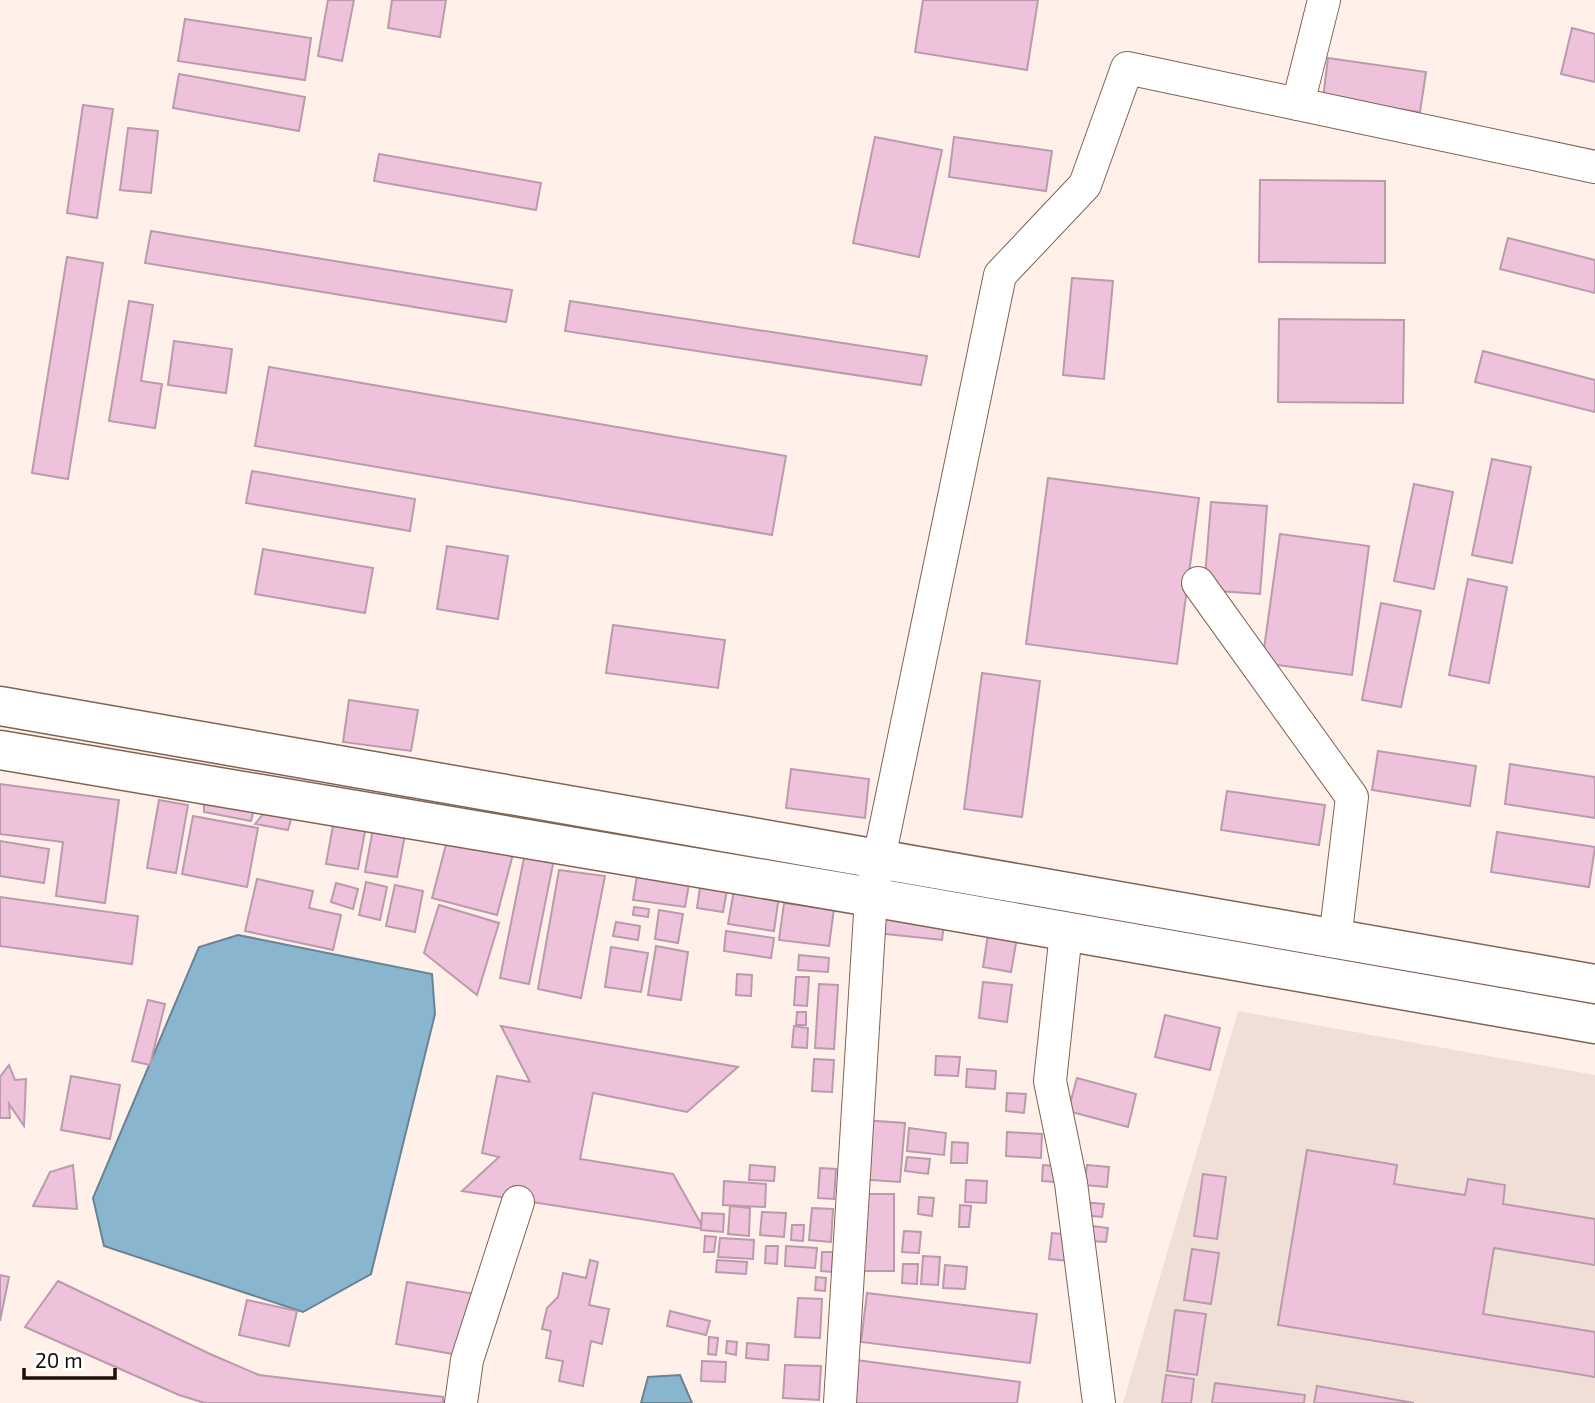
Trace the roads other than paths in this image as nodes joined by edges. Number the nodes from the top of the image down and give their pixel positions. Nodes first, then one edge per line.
1 (1324, 0) edge
2 (1298, 104) junction
3 (1595, 167) edge
4 (1198, 583) dead end
5 (0, 706) edge
6 (0, 750) edge
7 (880, 859) junction
8 (871, 897) junction
9 (1066, 932) junction
10 (1335, 940) junction
11 (1595, 984) edge
12 (1595, 1024) edge
13 (518, 1202) dead end
14 (461, 1403) edge
15 (840, 1403) edge
16 (1099, 1403) edge

1 - 2 street
2 - 3 street
2 - 7 street
4 - 10 street
5 - 7 highway
6 - 8 highway
7 - 8 street
7 - 10 highway
8 - 9 highway
8 - 15 street
9 - 12 highway
9 - 16 street
10 - 11 highway
13 - 14 street

